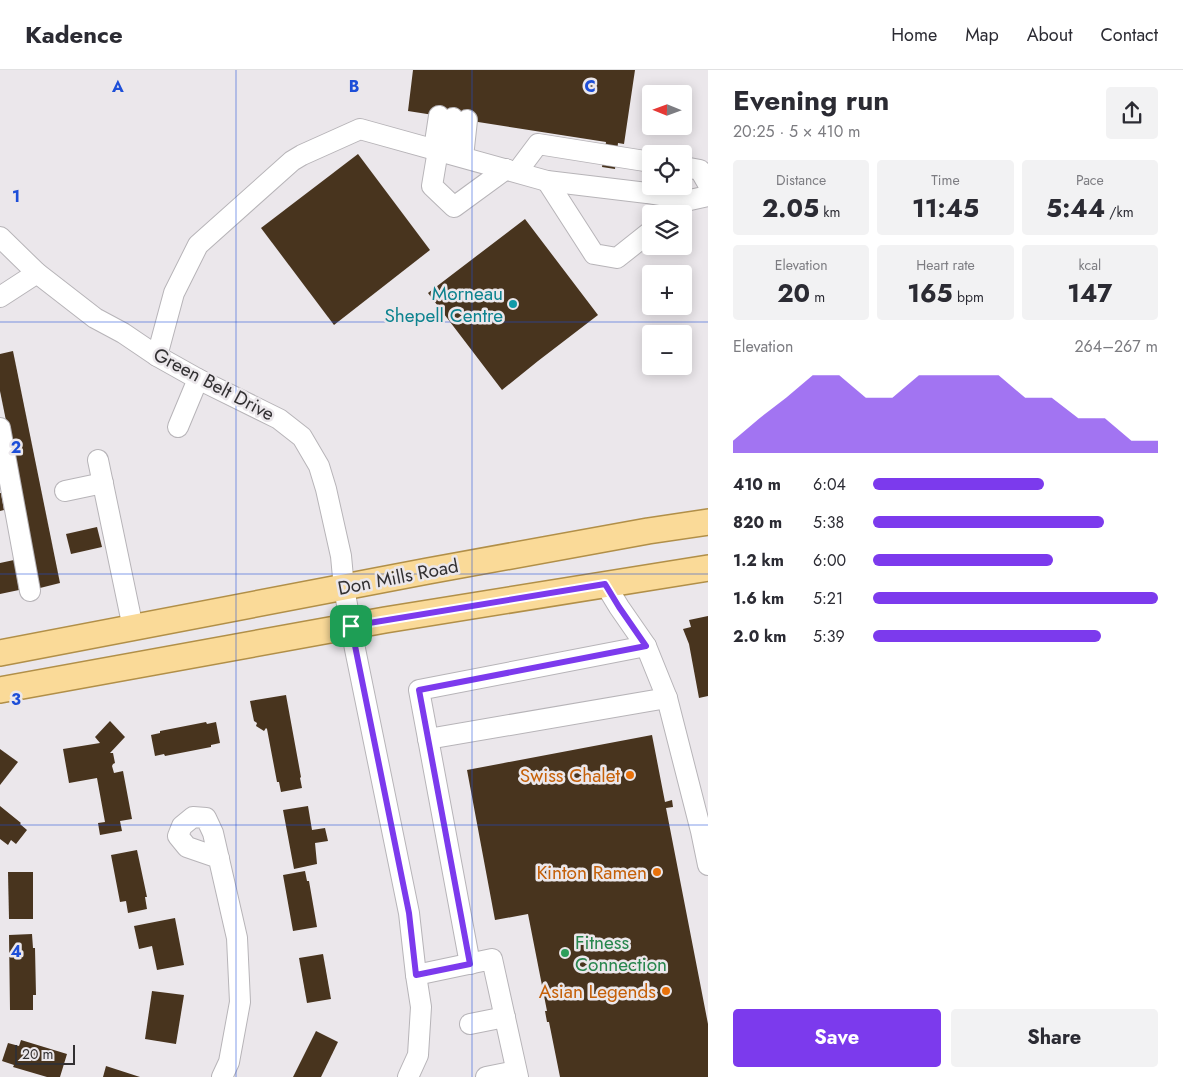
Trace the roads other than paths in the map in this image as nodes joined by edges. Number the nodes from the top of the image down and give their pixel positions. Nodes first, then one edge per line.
1 (446, 152) junction
2 (642, 161) edge
3 (692, 169) edge
4 (511, 171) junction
5 (547, 181) junction
6 (708, 184) edge
7 (699, 198) edge
8 (688, 205) edge
9 (0, 237) edge
10 (642, 238) edge
11 (37, 273) junction
12 (0, 297) edge
13 (157, 356) junction
14 (198, 379) junction
15 (178, 427) dead end
16 (0, 428) edge
17 (98, 460) dead end
18 (103, 483) junction
19 (65, 491) dead end
20 (708, 522) edge
21 (708, 568) edge
22 (605, 584) junction
23 (344, 588) junction
24 (30, 591) dead end
25 (351, 626) junction
26 (132, 628) junction
27 (646, 646) junction
28 (0, 653) edge
29 (0, 690) edge
30 (667, 698) junction
31 (428, 739) junction
32 (705, 831) edge
33 (219, 858) dead end
34 (708, 865) edge
35 (470, 964) junction
36 (416, 975) junction
37 (505, 1017) junction
38 (470, 1024) dead end
39 (517, 1074) edge
40 (222, 1077) edge
41 (408, 1077) edge
42 (486, 1077) edge

1 - 1 street
1 - 4 street
1 - 4 street
1 - 13 street
2 - 4 street
3 - 6 street
4 - 5 street
5 - 7 street
5 - 10 street
7 - 8 street
9 - 11 street, Green Belt Drive
11 - 12 street
11 - 13 street, Green Belt Drive
13 - 14 street, Green Belt Drive
14 - 15 street
14 - 23 street, Green Belt Drive
16 - 24 street
17 - 18 street
18 - 19 street
18 - 26 street
20 - 23 main road, Don Mills Road
21 - 22 main road, Don Mills Road
22 - 25 main road, Don Mills Road
22 - 27 street
23 - 25 street, Green Belt Drive
23 - 26 main road, Don Mills Road
25 - 29 main road, Don Mills Road
25 - 36 street, Green Belt Drive
26 - 28 main road, Don Mills Road
27 - 30 street
27 - 31 street
30 - 31 street
30 - 32 street
31 - 35 street
32 - 34 street
33 - 40 street
35 - 36 street
35 - 37 street
36 - 41 street, Green Belt Drive
37 - 38 street
37 - 39 street
39 - 42 street

